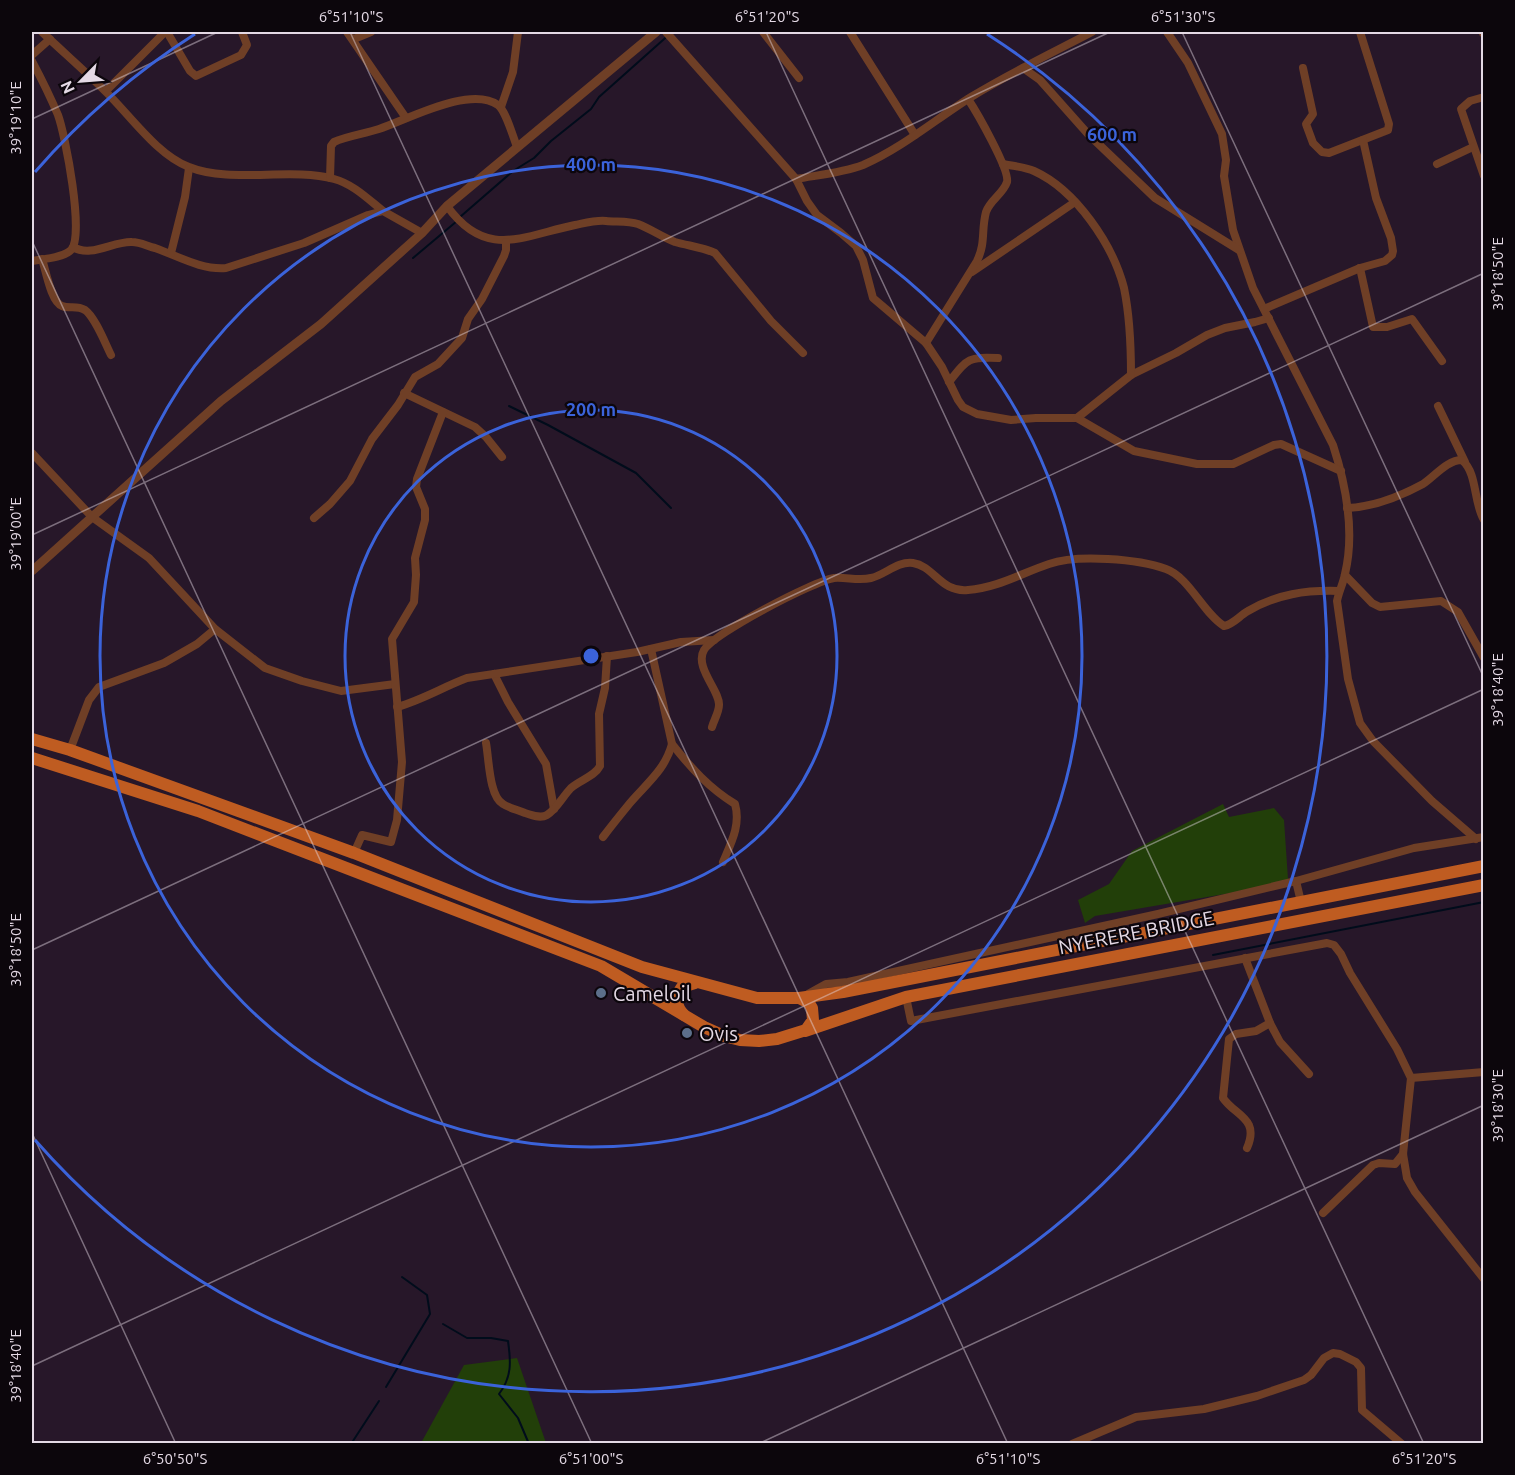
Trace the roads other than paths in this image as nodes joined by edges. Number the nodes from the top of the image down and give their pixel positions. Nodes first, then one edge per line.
1 (42, 32) edge
2 (166, 32) edge
3 (242, 32) edge
4 (348, 32) edge
5 (371, 32) edge
6 (518, 32) edge
7 (656, 32) edge
8 (666, 32) edge
9 (763, 32) edge
10 (850, 32) edge
11 (1092, 32) edge
12 (1167, 32) edge
13 (1360, 32) edge
14 (50, 39) junction
15 (354, 39) junction
16 (32, 55) edge
17 (32, 61) edge
18 (1023, 68) junction
19 (1303, 68) dead end
20 (800, 78) dead end
21 (106, 92) junction
22 (1484, 97) edge
23 (969, 99) junction
24 (501, 107) junction
25 (406, 118) junction
26 (915, 135) junction
27 (1363, 140) junction
28 (517, 147) junction
29 (1473, 147) junction
30 (1003, 164) junction
31 (1437, 164) dead end
32 (189, 168) junction
33 (1484, 176) edge
34 (330, 178) junction
35 (796, 179) junction
36 (1075, 202) junction
37 (447, 206) junction
38 (383, 211) junction
39 (422, 233) junction
40 (506, 242) junction
41 (73, 248) junction
42 (1239, 250) junction
43 (171, 253) junction
44 (42, 260) junction
45 (32, 261) edge
46 (1360, 268) junction
47 (970, 273) junction
48 (1264, 309) junction
49 (1269, 318) junction
50 (926, 343) junction
51 (803, 354) dead end
52 (111, 355) dead end
53 (998, 358) dead end
54 (1442, 362) dead end
55 (1131, 375) junction
56 (949, 382) junction
57 (404, 393) junction
58 (1438, 406) dead end
59 (443, 412) junction
60 (1077, 418) junction
61 (32, 453) edge
62 (502, 457) dead end
63 (1465, 462) junction
64 (1341, 471) junction
65 (1347, 508) junction
66 (92, 517) junction
67 (314, 519) dead end
68 (1484, 520) edge
69 (32, 571) edge
70 (1345, 575) junction
71 (1339, 591) junction
72 (215, 629) junction
73 (714, 640) junction
74 (651, 649) junction
75 (607, 656) junction
76 (1484, 658) edge
77 (494, 674) junction
78 (395, 684) junction
79 (397, 707) junction
80 (712, 727) dead end
81 (32, 739) edge
82 (486, 743) dead end
83 (672, 744) junction
84 (70, 750) junction
85 (32, 758) edge
86 (554, 809) junction
87 (603, 837) dead end
88 (1480, 838) edge
89 (354, 853) junction
90 (723, 862) dead end
91 (1484, 866) edge
92 (1296, 880) junction
93 (1484, 885) edge
94 (1301, 902) junction
95 (1245, 958) junction
96 (700, 984) junction
97 (906, 997) junction
98 (799, 998) junction
99 (687, 1018) junction
100 (1270, 1023) junction
101 (801, 1032) junction
102 (1484, 1072) edge
103 (1309, 1074) dead end
104 (1410, 1078) junction
105 (1247, 1148) dead end
106 (1402, 1154) junction
107 (1323, 1213) dead end
108 (1484, 1279) edge
109 (1072, 1443) edge
110 (1402, 1443) edge

1 - 14 street
2 - 3 street
2 - 21 street
4 - 15 street
5 - 15 street
6 - 24 street
7 - 28 street
8 - 35 street
9 - 20 street
10 - 26 street
11 - 18 street
12 - 42 street
13 - 27 street
14 - 16 street
14 - 21 street
15 - 25 street
17 - 41 street
18 - 23 street
18 - 42 street
19 - 27 street
21 - 32 street
22 - 29 street
23 - 26 street
23 - 30 street
24 - 25 street
24 - 28 street
25 - 34 street
26 - 35 street
27 - 46 street
28 - 37 street
29 - 31 street
29 - 33 street
30 - 36 street
30 - 47 street
32 - 34 street
32 - 43 street
34 - 38 street
35 - 50 street
36 - 47 street
36 - 55 street
37 - 39 street
37 - 40 street
38 - 39 street
38 - 43 street
39 - 66 street
40 - 51 street
40 - 57 street
41 - 43 street
41 - 44 street
42 - 48 street
44 - 45 street
44 - 52 street
46 - 48 street
46 - 54 street
47 - 50 street
48 - 49 street
49 - 55 street
49 - 64 street
50 - 56 street
53 - 56 street
55 - 60 street
56 - 60 street
57 - 59 street
57 - 67 street
58 - 63 street
59 - 62 street
59 - 78 street
60 - 64 street
61 - 66 street
63 - 65 street
63 - 68 street
64 - 65 street
65 - 70 street
66 - 69 street
66 - 72 street
70 - 71 street
70 - 76 street
71 - 73 street
71 - 88 street
72 - 78 street
72 - 84 street
73 - 74 street
73 - 80 street
74 - 75 street
74 - 83 street
75 - 77 street
75 - 86 street
77 - 79 street
77 - 86 street
78 - 79 street
79 - 89 street
81 - 84 main road, NYERERE BRIDGE
82 - 86 street
83 - 87 street
83 - 90 street
84 - 89 main road, NYERERE BRIDGE
85 - 99 main road, NYERERE BRIDGE
88 - 92 street
89 - 96 main road, NYERERE BRIDGE
91 - 94 main road, NYERERE BRIDGE
92 - 94 street
92 - 98 street
93 - 97 main road, NYERERE BRIDGE
94 - 98 main road, NYERERE BRIDGE
95 - 97 street
95 - 100 street
95 - 104 street
96 - 98 main road, NYERERE BRIDGE
96 - 99 main road
97 - 101 main road, NYERERE BRIDGE
98 - 101 main road
99 - 101 main road, NYERERE BRIDGE
100 - 103 street
100 - 105 street
102 - 104 street
104 - 106 street
106 - 107 street
106 - 108 street
109 - 110 street

